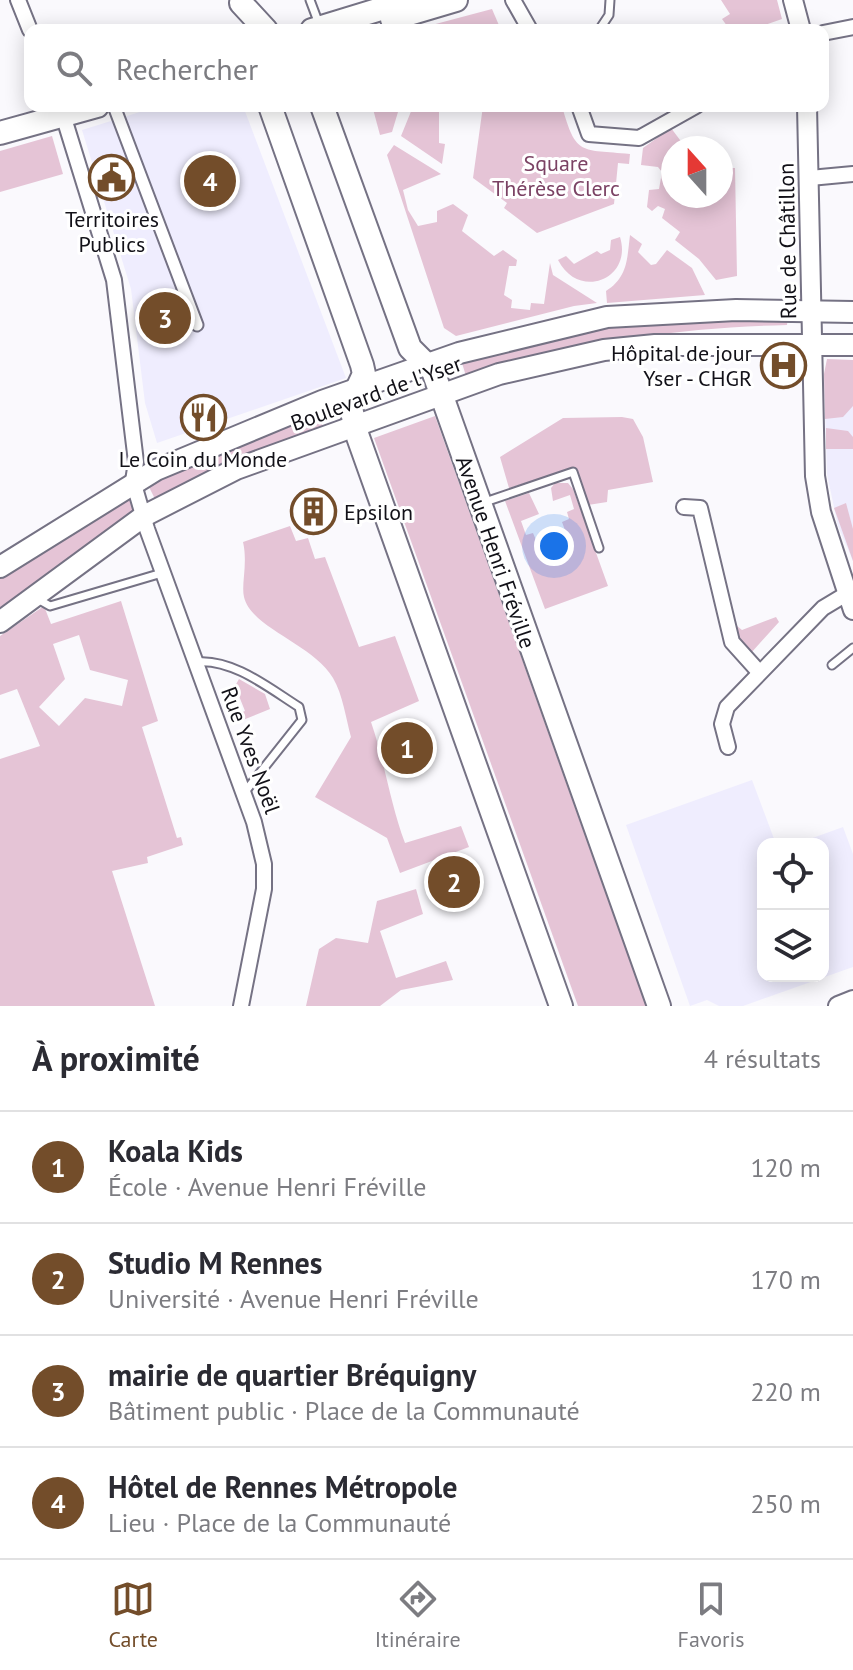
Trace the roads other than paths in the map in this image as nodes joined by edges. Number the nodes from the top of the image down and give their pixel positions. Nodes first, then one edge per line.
1 (18, 0) edge
2 (310, 0) edge
3 (410, 0) edge
4 (456, 0) edge
5 (513, 0) edge
6 (610, 0) edge
7 (793, 0) edge
8 (240, 1) edge
9 (28, 24) edge
10 (244, 24) edge
11 (261, 24) edge
12 (315, 24) edge
13 (332, 24) edge
14 (382, 24) edge
15 (527, 24) edge
16 (603, 24) edge
17 (799, 24) edge
18 (853, 27) edge
19 (829, 32) edge
20 (42, 112) edge
21 (49, 112) edge
22 (55, 112) edge
23 (116, 112) edge
24 (272, 112) edge
25 (324, 112) edge
26 (581, 112) edge
27 (685, 112) edge
28 (807, 112) edge
29 (0, 119) edge
30 (0, 133) edge
31 (853, 174) edge
32 (810, 178) junction
33 (812, 310) junction
34 (853, 312) edge
35 (197, 325) dead end
36 (813, 345) junction
37 (853, 345) edge
38 (426, 364) junction
39 (356, 388) junction
40 (441, 395) junction
41 (355, 426) junction
42 (133, 481) junction
43 (479, 504) junction
44 (684, 507) dead end
45 (144, 516) junction
46 (599, 548) dead end
47 (0, 567) edge
48 (162, 573) junction
49 (849, 591) edge
50 (30, 596) junction
51 (0, 622) edge
52 (853, 648) edge
53 (196, 662) junction
54 (832, 665) dead end
55 (759, 672) junction
56 (728, 747) dead end
57 (244, 793) junction
58 (853, 1000) edge
59 (241, 1006) edge
60 (561, 1006) edge
61 (659, 1006) edge
62 (838, 1006) edge

1 - 9 street
2 - 12 lane
3 - 13 main road
4 - 14 main road
5 - 15 street
6 - 16 lane
7 - 17 street
8 - 10 main road
8 - 11 main road
18 - 19 street
20 - 29 main road
21 - 30 main road
22 - 42 street, Rue Yves Noël
23 - 35 street
24 - 39 main road
25 - 38 main road, Avenue Henri Fréville
26 - 27 street
28 - 32 street, Rue de Châtillon
31 - 32 street
32 - 33 street, Rue de Châtillon
33 - 34 main road, Boulevard de l'Yser
33 - 36 street, Rue de Châtillon
33 - 38 main road, Boulevard de l'Yser
36 - 37 main road, Boulevard de l'Yser
36 - 40 main road, Boulevard de l'Yser
36 - 49 street, Rue de Châtillon
38 - 39 main road, Boulevard de l'Yser
38 - 40 main road, Avenue Henri Fréville
39 - 41 main road
39 - 42 main road, Boulevard de l'Yser
40 - 41 main road, Boulevard de l'Yser
40 - 43 main road, Avenue Henri Fréville
41 - 45 main road, Boulevard de l'Yser
41 - 60 main road
42 - 45 street, Rue Yves Noël
42 - 47 main road, Boulevard de l'Yser
43 - 46 lane
43 - 61 main road, Avenue Henri Fréville
44 - 55 street
45 - 48 street, Rue Yves Noël
45 - 50 main road, Boulevard de l'Yser
48 - 50 lane
48 - 53 street, Rue Yves Noël
49 - 55 street
50 - 51 main road, Boulevard de l'Yser
52 - 54 lane
53 - 57 street, Rue Yves Noël
53 - 57 lane
55 - 56 street
57 - 59 street, Rue Yves Noël
58 - 62 street

